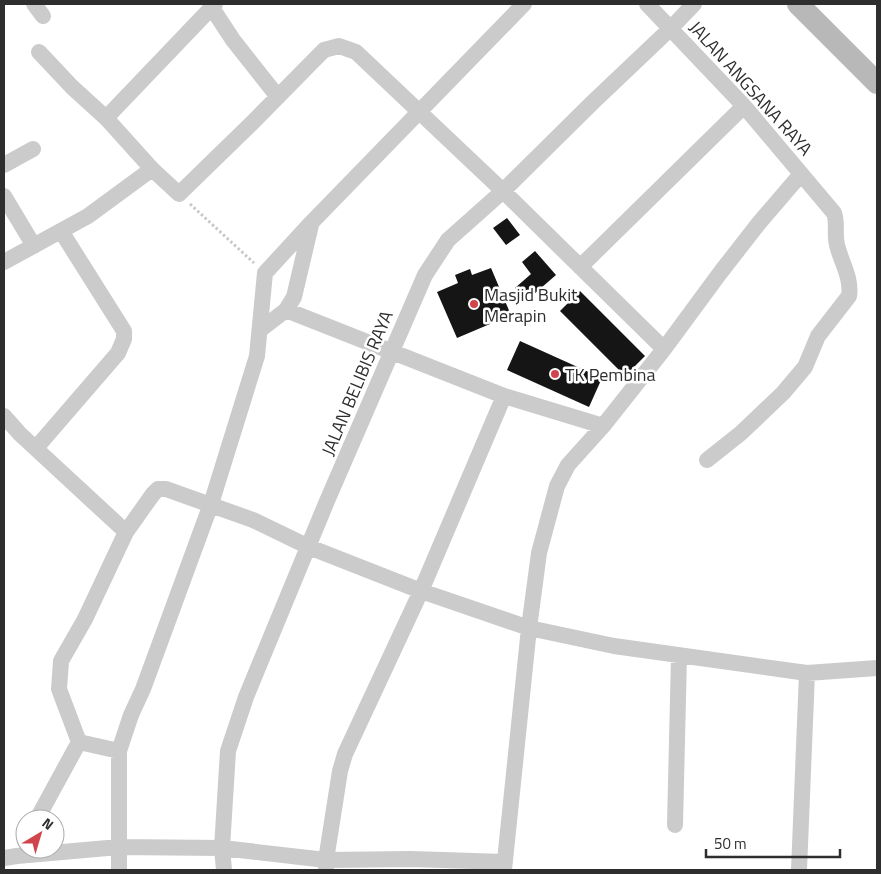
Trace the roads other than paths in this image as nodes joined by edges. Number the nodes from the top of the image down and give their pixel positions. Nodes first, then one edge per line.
1 (524, 4) edge
2 (647, 4) edge
3 (694, 4) edge
4 (798, 4) edge
5 (214, 6) edge
6 (671, 28) junction
7 (39, 52) dead end
8 (877, 83) edge
9 (278, 97) junction
10 (744, 106) junction
11 (419, 112) junction
12 (106, 118) junction
13 (32, 149) dead end
14 (4, 165) edge
15 (152, 169) junction
16 (802, 174) junction
17 (503, 191) junction
18 (4, 196) edge
19 (311, 223) junction
20 (61, 231) junction
21 (34, 246) junction
22 (4, 262) edge
23 (580, 267) junction
24 (286, 310) junction
25 (260, 330) junction
26 (664, 349) junction
27 (392, 353) junction
28 (504, 396) junction
29 (4, 416) edge
30 (603, 426) junction
31 (36, 448) junction
32 (707, 460) dead end
33 (211, 504) junction
34 (126, 532) junction
35 (309, 547) junction
36 (421, 592) junction
37 (529, 628) junction
38 (678, 656) junction
39 (877, 668) edge
40 (807, 673) junction
41 (79, 742) junction
42 (119, 751) junction
43 (42, 809) edge
44 (675, 825) dead end
45 (119, 847) junction
46 (222, 848) junction
47 (10, 857) edge
48 (326, 865) edge
49 (505, 866) edge
50 (119, 870) edge
51 (224, 870) edge
52 (798, 870) edge

1 - 11 street
2 - 6 street, JALAN ANGSANA RAYA
3 - 6 street, JALAN BELIBIS RAYA
4 - 8 main road
5 - 9 street
5 - 12 street
6 - 10 street, JALAN ANGSANA RAYA
6 - 17 street, JALAN BELIBIS RAYA
7 - 12 street
9 - 11 street
9 - 15 street
10 - 16 street, JALAN ANGSANA RAYA
10 - 23 street
11 - 17 street
11 - 19 street
12 - 15 street
13 - 14 street
15 - 20 street
16 - 26 street
16 - 32 street, JALAN ANGSANA RAYA
17 - 23 street
17 - 27 street, JALAN BELIBIS RAYA
18 - 21 street
19 - 24 street
19 - 25 street
20 - 21 street
20 - 31 street
21 - 22 street
23 - 26 street
24 - 25 street
24 - 27 street
25 - 33 street
26 - 30 street
27 - 28 street
27 - 35 street, JALAN BELIBIS RAYA
28 - 30 street
28 - 36 street
29 - 31 street
30 - 37 street
31 - 34 street
33 - 34 street
33 - 35 street
33 - 42 street
34 - 41 street
35 - 36 street
35 - 46 street, JALAN BELIBIS RAYA
36 - 37 street
36 - 48 street
37 - 38 street
37 - 49 street
38 - 40 street
38 - 44 street
39 - 40 street
40 - 52 street
41 - 42 street
41 - 43 street
42 - 45 street
45 - 46 street
45 - 47 street
45 - 50 street
46 - 48 street
46 - 51 street, JALAN BELIBIS RAYA
48 - 49 street

